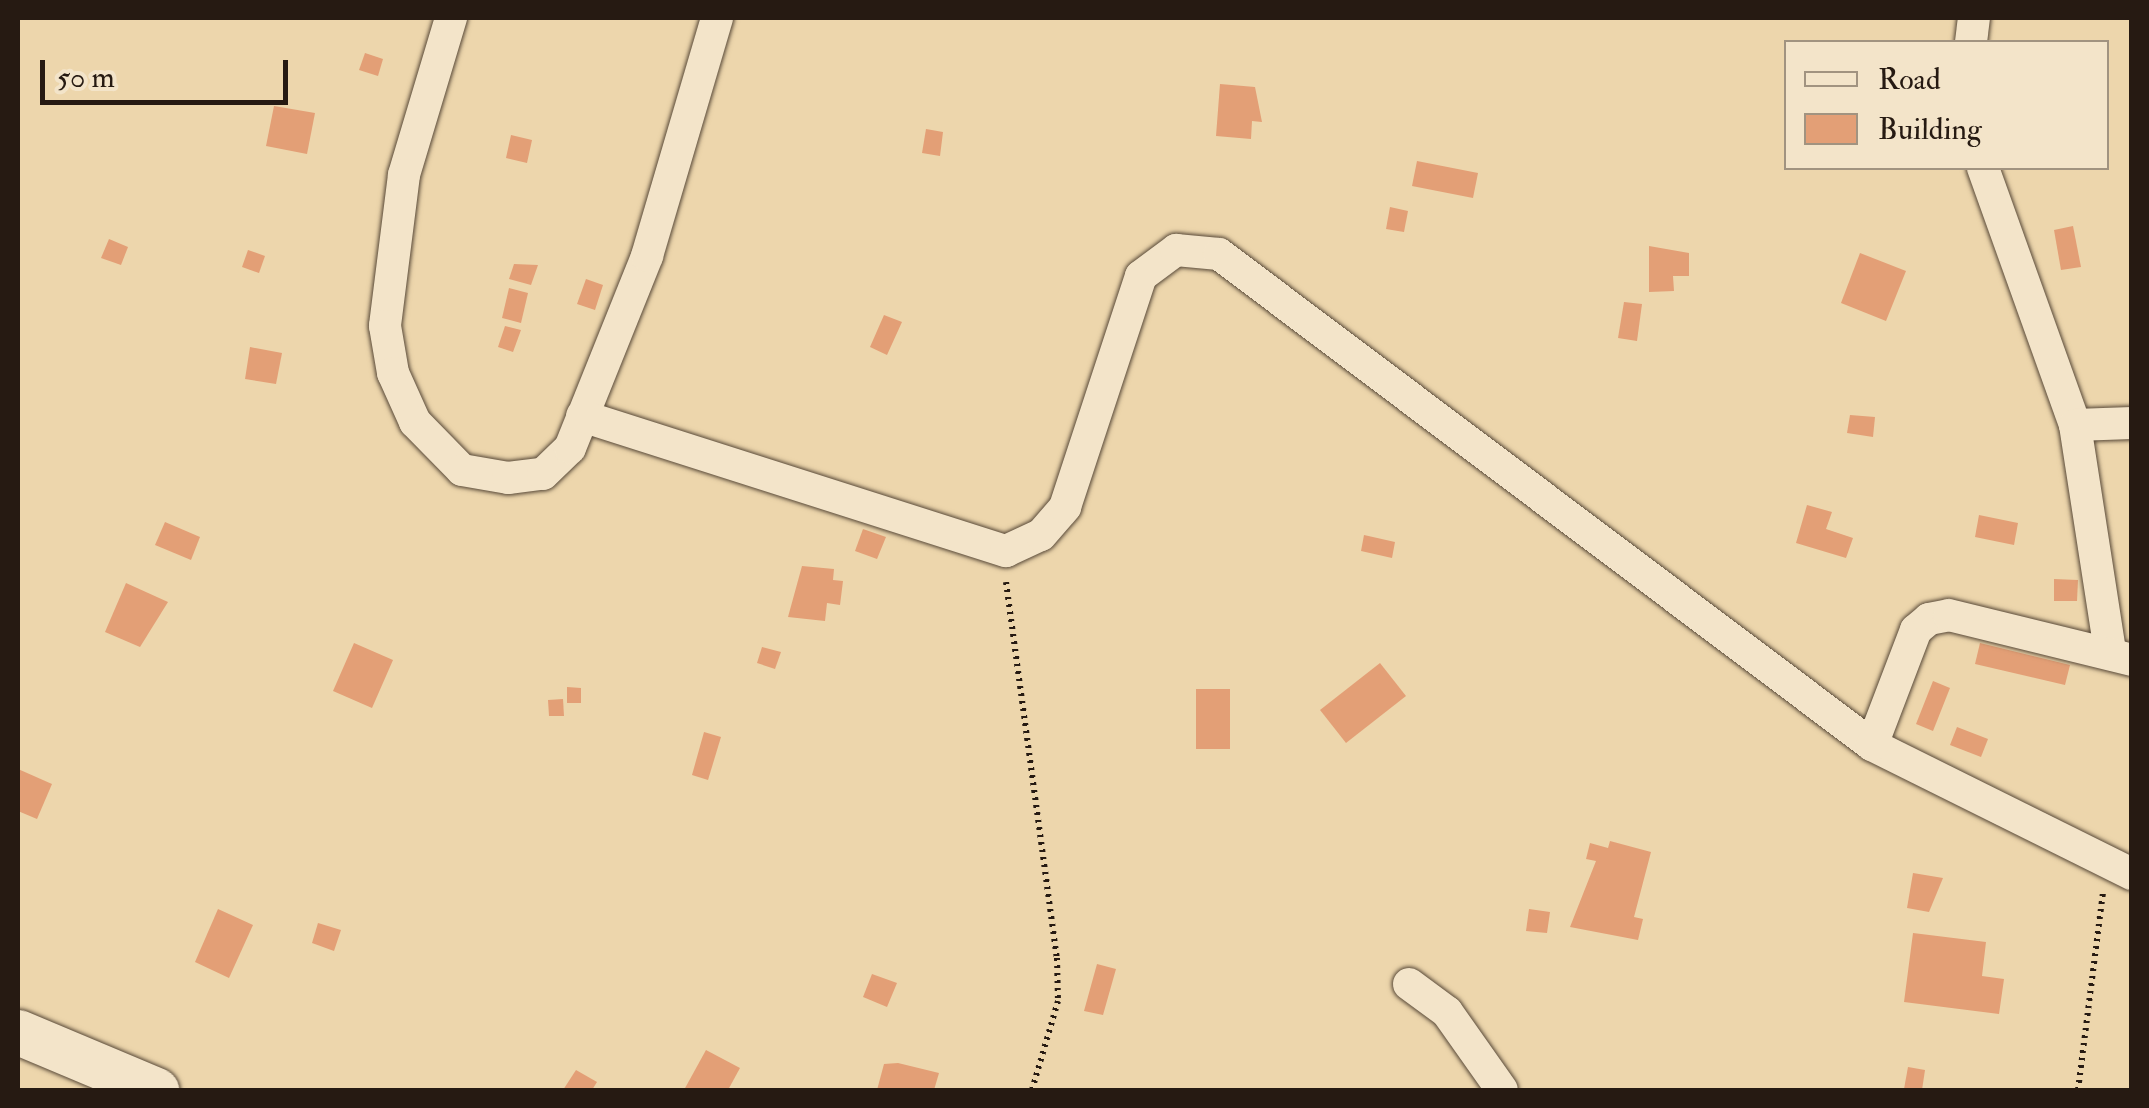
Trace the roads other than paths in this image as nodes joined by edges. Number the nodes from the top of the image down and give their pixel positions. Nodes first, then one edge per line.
1 (450, 18) edge
2 (717, 18) edge
3 (1985, 170) edge
4 (582, 416) junction
5 (2132, 423) edge
6 (2075, 424) junction
7 (2121, 656) edge
8 (1872, 745) junction
9 (2119, 869) edge
10 (1409, 984) dead end
11 (18, 1032) edge
12 (156, 1090) edge
13 (1502, 1090) edge

1 - 4 street
2 - 4 street
3 - 6 street
4 - 8 street
5 - 6 street
6 - 7 street
7 - 8 street
8 - 9 street
10 - 13 street
11 - 12 street

